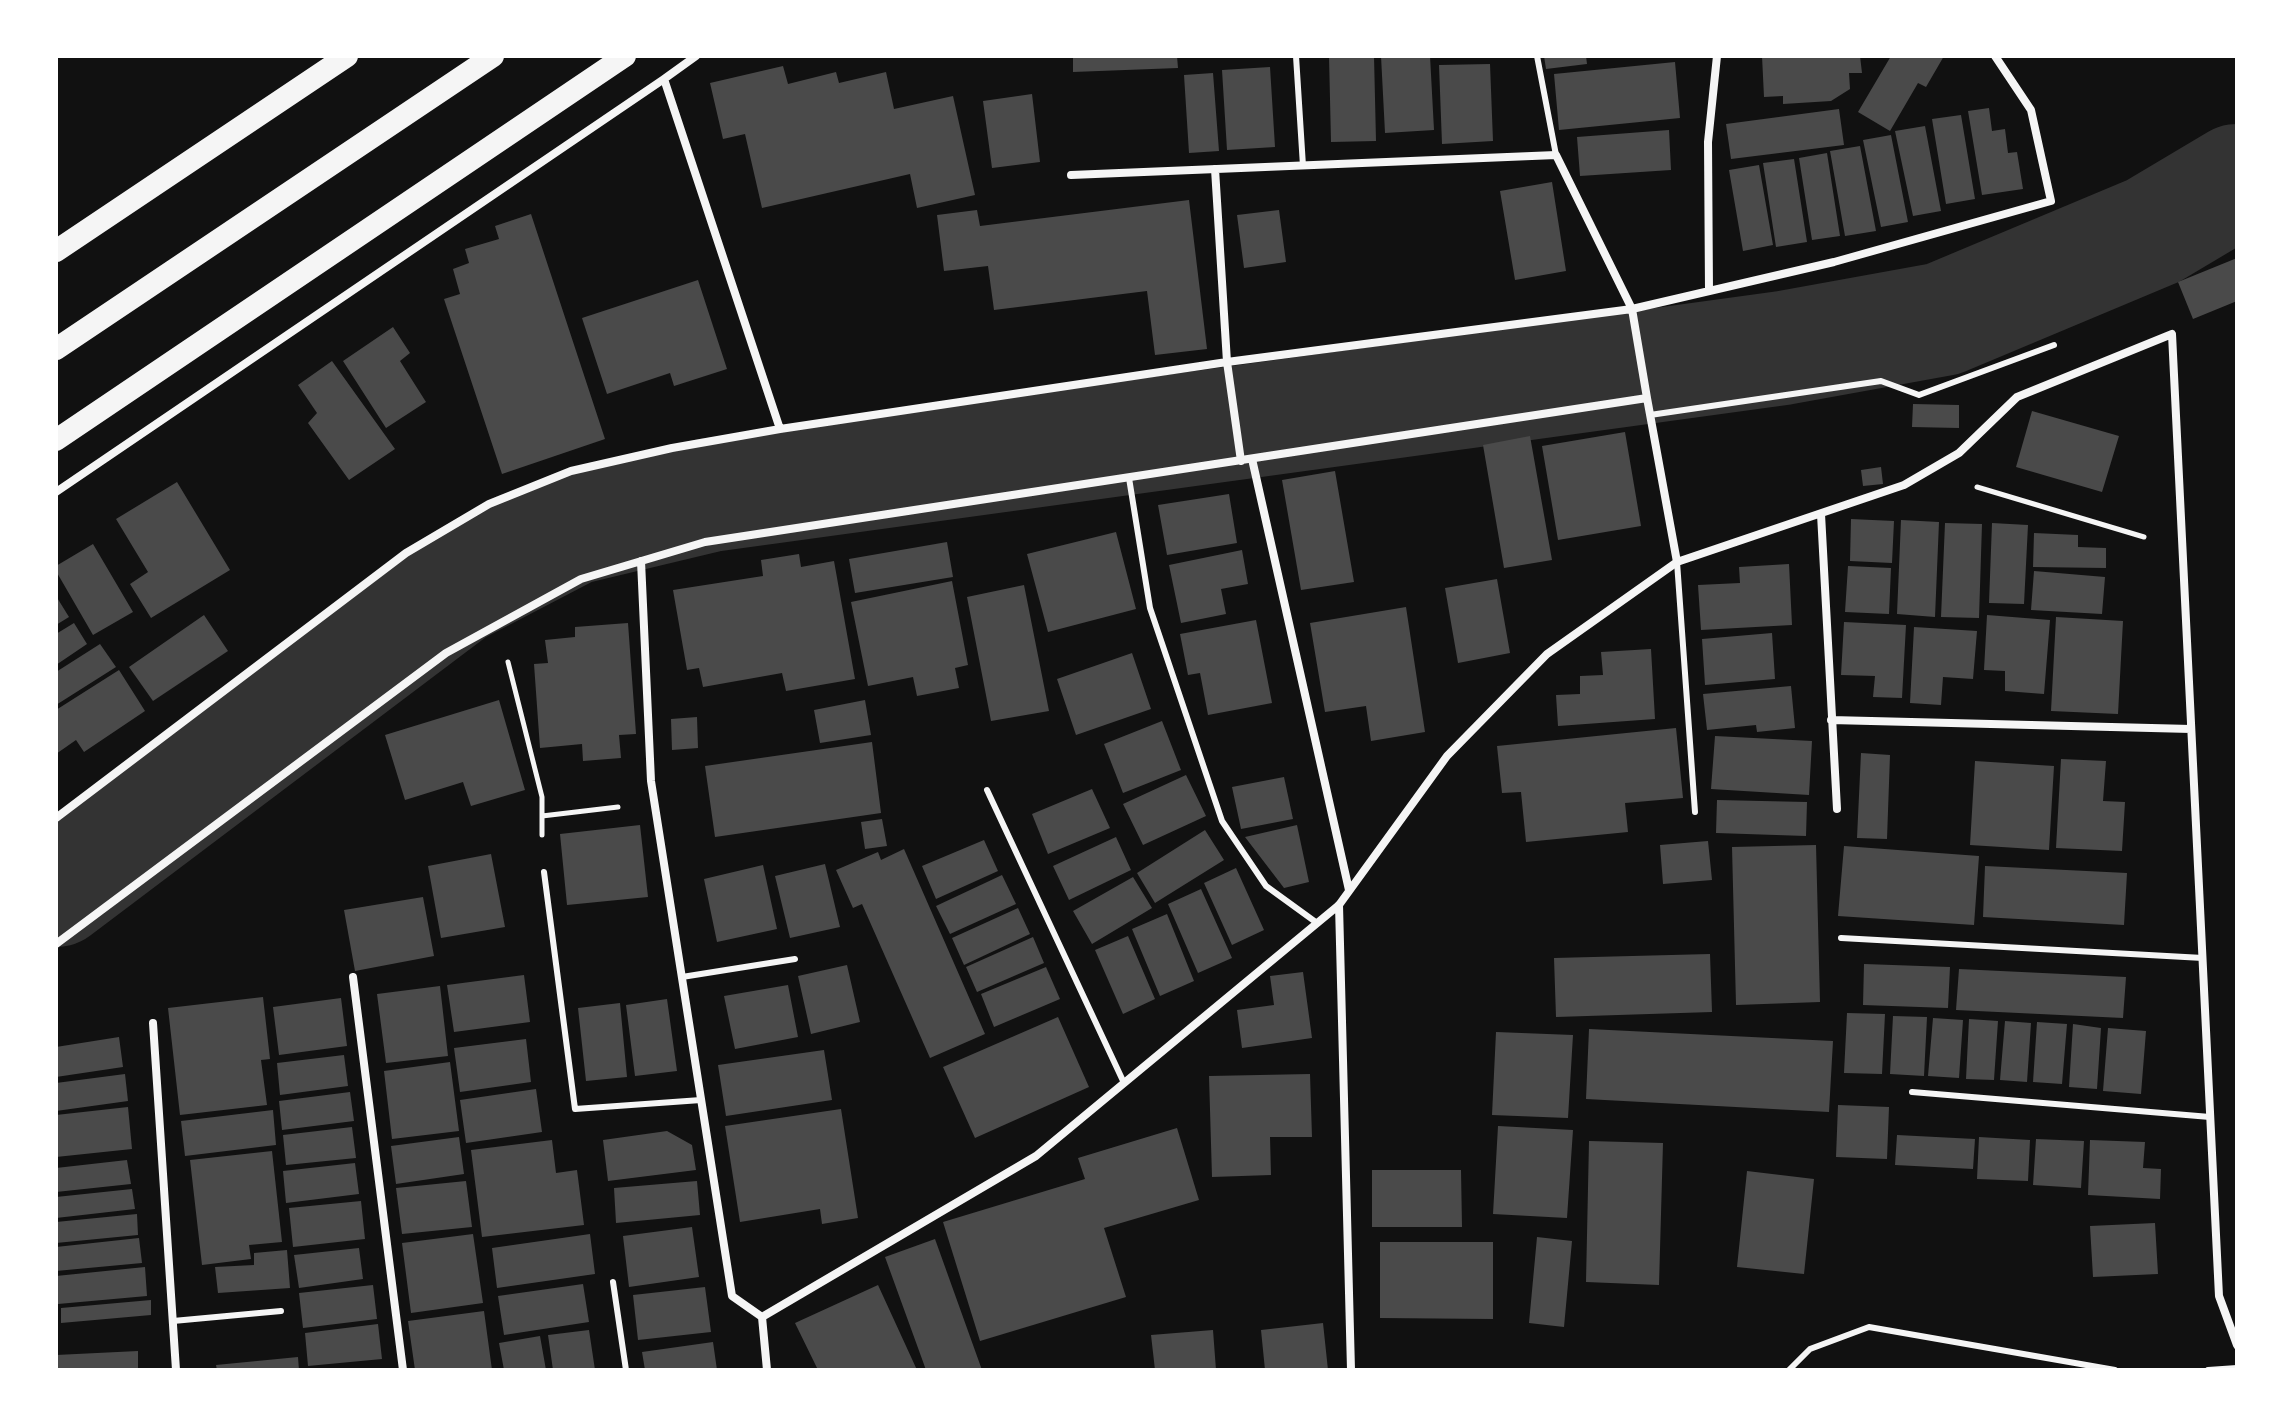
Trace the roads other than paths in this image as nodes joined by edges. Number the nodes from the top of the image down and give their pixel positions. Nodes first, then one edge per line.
1 (347, 56) edge
2 (493, 56) edge
3 (625, 56) edge
4 (696, 56) edge
5 (1296, 56) edge
6 (1537, 56) edge
7 (1717, 56) edge
8 (1995, 56) edge
9 (664, 79) junction
10 (1556, 155) junction
11 (1303, 166) junction
12 (1215, 169) junction
13 (1071, 175) dead end
14 (56, 251) edge
15 (1709, 291) junction
16 (1632, 309) junction
17 (2054, 345) dead end
18 (56, 349) edge
19 (1227, 362) junction
20 (1647, 398) junction
21 (1650, 415) junction
22 (780, 429) junction
23 (56, 440) edge
24 (1252, 459) junction
25 (1241, 461) junction
26 (1129, 478) junction
27 (56, 492) edge
28 (1821, 514) junction
29 (641, 561) junction
30 (1677, 562) junction
31 (1831, 720) junction
32 (2191, 729) junction
33 (987, 790) dead end
34 (1837, 809) dead end
35 (1695, 812) dead end
36 (56, 818) edge
37 (544, 872) road end
38 (1349, 890) junction
39 (1339, 905) junction
40 (1317, 923) junction
41 (1841, 938) dead end
42 (56, 944) edge
43 (2203, 958) junction
44 (795, 959) dead end
45 (353, 977) dead end
46 (682, 977) junction
47 (153, 1023) dead end
48 (1124, 1083) junction
49 (1912, 1092) dead end
50 (701, 1100) junction
51 (2210, 1117) junction
52 (613, 1282) dead end
53 (281, 1311) dead end
54 (762, 1317) junction
55 (173, 1321) junction
56 (2237, 1345) edge
57 (2237, 1368) edge
58 (176, 1370) edge
59 (403, 1370) edge
60 (626, 1370) edge
61 (767, 1370) edge
62 (1351, 1370) edge
63 (1789, 1370) edge
64 (2115, 1370) edge
65 (2208, 1370) edge

1 - 14 highway
2 - 18 highway
3 - 23 highway
4 - 9 street
5 - 11 lane
6 - 10 lane
7 - 15 street
8 - 15 street
9 - 22 street
9 - 27 street
10 - 11 street
10 - 16 street
11 - 12 street
12 - 13 street
12 - 19 street
15 - 16 street
16 - 19 street
16 - 20 street
17 - 21 lane
19 - 22 street
19 - 25 street
20 - 21 street
20 - 24 street
21 - 30 street
22 - 36 street
24 - 25 street
24 - 38 street
25 - 26 street
26 - 29 street
26 - 40 lane
28 - 30 street
28 - 31 street
28 - 32 street
29 - 42 street
29 - 46 street
30 - 35 lane
30 - 38 street
31 - 32 street
31 - 34 street
32 - 43 street
33 - 48 lane
37 - 50 lane
38 - 39 street
39 - 40 street
39 - 62 street
40 - 48 street
41 - 43 lane
43 - 51 street
44 - 46 lane
45 - 59 street
46 - 50 street
47 - 55 street
48 - 54 street
49 - 51 lane
50 - 54 street
51 - 56 street
52 - 60 lane
53 - 55 lane
54 - 61 street
55 - 58 street
57 - 65 lane
63 - 64 lane

